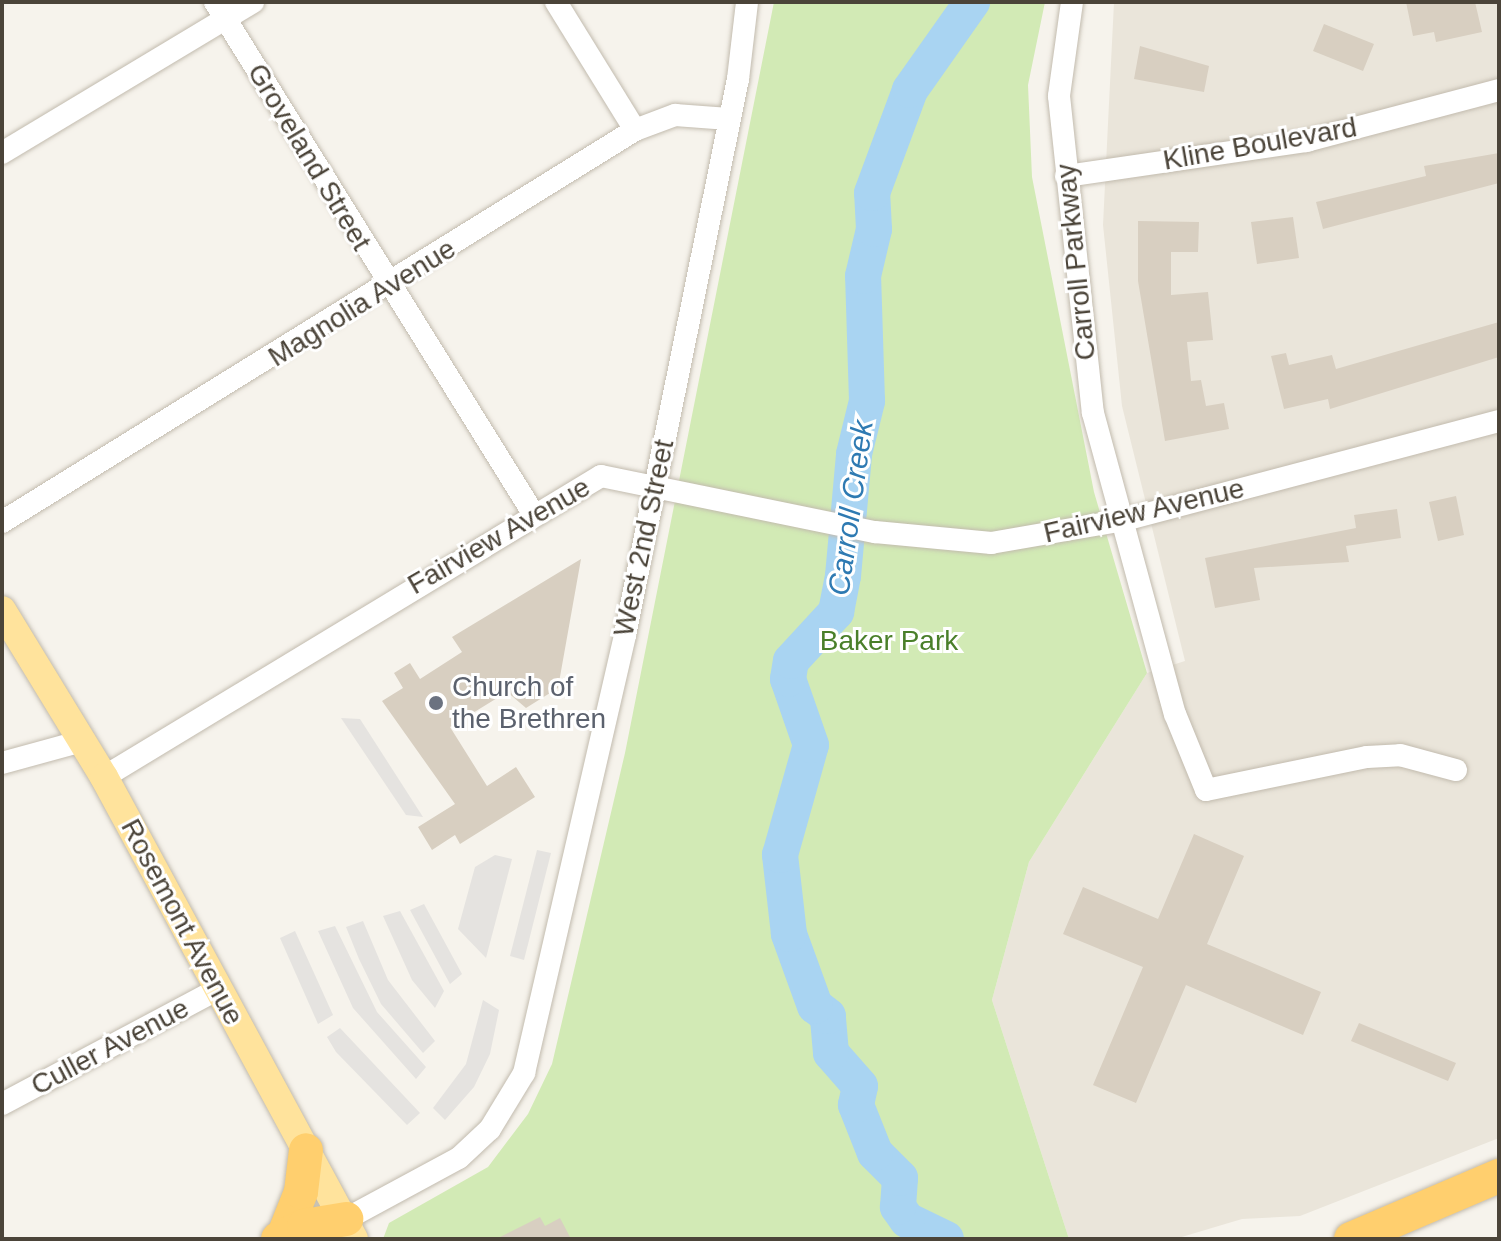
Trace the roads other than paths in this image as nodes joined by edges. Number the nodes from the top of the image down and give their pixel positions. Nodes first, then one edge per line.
1 (253, 2) edge
2 (556, 2) edge
3 (747, 2) edge
4 (1072, 2) edge
5 (220, 11) edge
6 (1499, 90) edge
7 (729, 119) junction
8 (635, 130) junction
9 (2, 153) edge
10 (1066, 176) junction
11 (389, 288) junction
12 (1499, 421) edge
13 (655, 486) junction
14 (533, 513) junction
15 (1124, 520) junction
16 (2, 522) edge
17 (2, 610) edge
18 (82, 741) junction
19 (2, 763) edge
20 (1456, 770) dead end
21 (104, 777) junction
22 (218, 989) junction
23 (2, 1104) edge
24 (306, 1150) junction
25 (1499, 1176) edge
26 (350, 1229) edge
27 (280, 1238) edge
28 (317, 1239) edge
29 (1351, 1239) edge

1 - 5 street
2 - 8 street
3 - 7 street, West 2nd Street
4 - 10 street, Carroll Parkway
5 - 9 street
5 - 11 street, Groveland Street
6 - 10 street, Kline Boulevard
7 - 8 street, Magnolia Avenue
7 - 13 street, West 2nd Street
8 - 11 street, Magnolia Avenue
10 - 15 street, Carroll Parkway
11 - 14 street, Groveland Street
11 - 16 street, Magnolia Avenue
12 - 15 street, Fairview Avenue
13 - 14 street, Fairview Avenue
13 - 15 street, Fairview Avenue
13 - 26 street, West 2nd Street
14 - 21 street, Fairview Avenue
15 - 20 street, Carroll Parkway
17 - 18 main road, Rosemont Avenue
18 - 19 street
18 - 21 main road, Rosemont Avenue
21 - 22 main road, Rosemont Avenue
22 - 23 street, Culler Avenue
22 - 24 main road, Rosemont Avenue
24 - 26 main road, Rosemont Avenue
24 - 27 highway
25 - 29 highway
26 - 27 highway
26 - 28 highway

